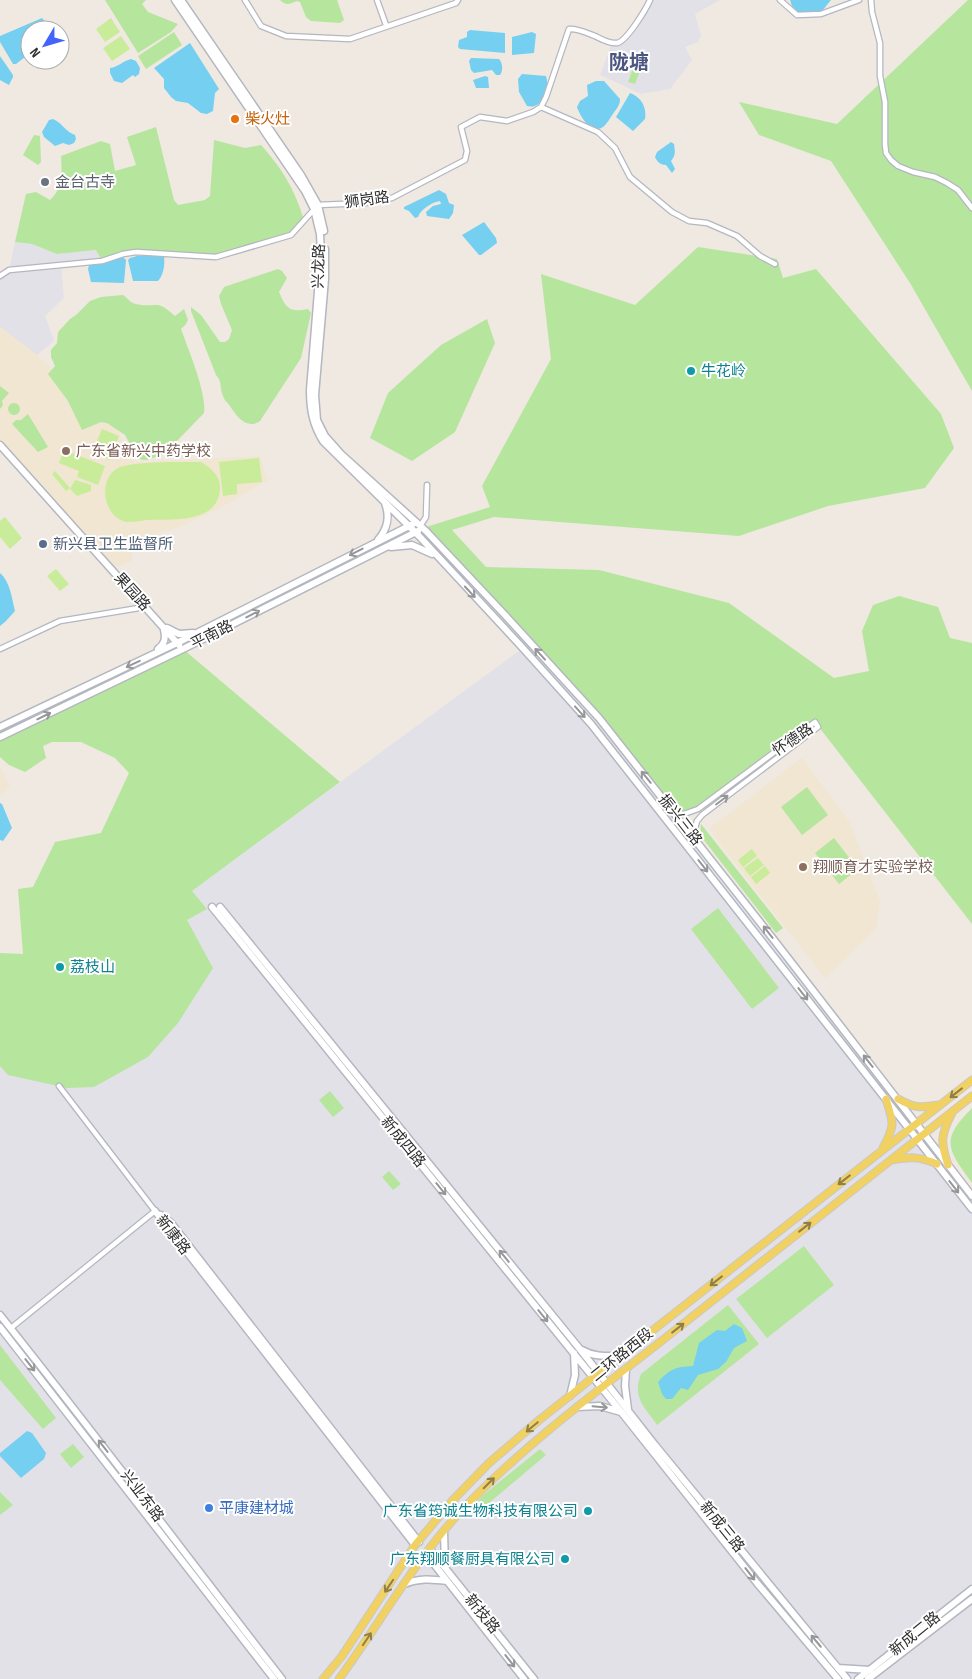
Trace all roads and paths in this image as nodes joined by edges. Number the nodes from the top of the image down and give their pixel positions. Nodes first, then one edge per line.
1 (176, 0) edge
2 (181, 0) edge
3 (245, 0) edge
4 (377, 0) edge
5 (650, 0) edge
6 (780, 0) edge
7 (858, 0) edge
8 (872, 0) edge
9 (458, 1) edge
10 (386, 26) junction
11 (542, 107) junction
12 (316, 207) junction
13 (972, 208) edge
14 (775, 264) dead end
15 (0, 276) edge
16 (0, 445) edge
17 (427, 485) dead end
18 (383, 500) junction
19 (417, 527) junction
20 (377, 542) junction
21 (381, 550) junction
22 (437, 556) junction
23 (145, 607) junction
24 (160, 624) junction
25 (199, 632) junction
26 (177, 643) junction
27 (0, 649) edge
28 (183, 650) junction
29 (152, 654) junction
30 (0, 727) edge
31 (0, 737) edge
32 (656, 790) junction
33 (648, 796) junction
34 (674, 813) junction
35 (693, 836) junction
36 (212, 907) dead end
37 (220, 907) dead end
38 (972, 1080) edge
39 (59, 1086) dead end
40 (972, 1096) edge
41 (886, 1099) junction
42 (898, 1099) junction
43 (940, 1105) junction
44 (954, 1110) junction
45 (916, 1124) junction
46 (909, 1129) junction
47 (924, 1134) junction
48 (917, 1139) junction
49 (882, 1150) junction
50 (889, 1161) junction
51 (937, 1164) junction
52 (948, 1165) junction
53 (972, 1196) edge
54 (972, 1209) edge
55 (155, 1211) junction
56 (0, 1314) edge
57 (0, 1327) edge
58 (11, 1328) junction
59 (576, 1351) junction
60 (620, 1356) junction
61 (626, 1369) junction
62 (596, 1375) junction
63 (604, 1386) junction
64 (570, 1397) junction
65 (577, 1408) junction
66 (625, 1412) junction
67 (444, 1531) junction
68 (417, 1544) junction
69 (428, 1551) junction
70 (445, 1568) junction
71 (447, 1581) junction
72 (404, 1584) junction
73 (972, 1589) edge
74 (972, 1599) edge
75 (838, 1668) junction
76 (831, 1671) junction
77 (873, 1674) edge
78 (274, 1679) edge
79 (282, 1679) edge
80 (323, 1679) edge
81 (339, 1679) edge
82 (524, 1679) edge
83 (534, 1679) edge
84 (831, 1679) edge
85 (838, 1679) edge
86 (847, 1679) edge
87 (858, 1679) edge
88 (868, 1679) edge

1 - 12 street, 兴龙路
2 - 12 street, 兴龙路
3 - 10 street
4 - 10 street
5 - 11 street
6 - 7 street
8 - 13 street
9 - 10 street
11 - 12 street, 狮岗路
11 - 14 street
12 - 15 street
12 - 18 street, 兴龙路
12 - 19 street, 兴龙路
16 - 23 street, 果园路
17 - 19 street
18 - 19 street, 兴龙路
18 - 20 street
19 - 20 street, 平南路
19 - 21 street, 平南路
19 - 22 street, 振兴三路
32 -> 19 street, 振兴三路
20 - 21 street
20 -> 25 street, 平南路
21 - 22 street
28 -> 21 street, 平南路
22 -> 33 street, 振兴三路
23 - 24 street, 果园路
23 - 27 street
24 - 25 street
24 - 26 street, 果园路
24 - 29 street
25 - 26 street, 平南路
26 - 28 street, 果园路
26 - 29 street, 平南路
31 -> 28 street, 平南路
29 -> 30 street, 平南路
32 - 33 street
32 - 34 street, 振兴三路
33 -> 41 street, 振兴三路
34 - 35 street, 振兴三路
35 -> 34 street, 怀德路
42 -> 35 street, 振兴三路
36 -> 59 street, 新成四路
59 -> 37 street, 新成四路
38 -> 43 main road, 二环路西段
39 - 55 street
40 - 44 main road, 二环路西段
41 - 46 street, 振兴三路
41 - 49 main road
42 - 43 main road
42 - 45 street, 振兴三路
43 - 45 main road, 二环路西段
44 - 47 main road, 二环路西段
44 - 52 main road
45 - 46 main road, 二环路西段
45 - 47 street, 振兴三路
46 - 48 street, 振兴三路
46 - 49 main road, 二环路西段
47 - 48 main road, 二环路西段
47 - 52 street
48 - 50 main road, 二环路西段
48 - 51 street
49 -> 60 main road, 二环路西段
50 - 51 main road
61 -> 50 main road, 二环路西段
51 -> 54 street
52 - 53 street
55 - 58 street
55 - 68 street, 新康路
56 - 58 street, 兴业东路
57 -> 78 street, 兴业东路
79 -> 58 street, 兴业东路
59 - 60 street
59 - 62 street, 新成四路
59 - 64 street
60 - 62 main road, 二环路西段
61 - 63 main road, 二环路西段
61 - 66 street
62 - 63 street, 新成三路
62 - 64 main road, 二环路西段
63 - 65 main road, 二环路西段
63 - 66 street, 新成三路
64 -> 68 main road, 二环路西段
65 -> 66 street
67 -> 65 main road, 二环路西段
75 -> 66 street, 新成三路
66 -> 76 street, 新成三路
67 - 69 main road, 二环路西段
67 - 70 street
68 -> 80 main road, 二环路西段
69 - 70 street, 新技路
69 - 71 street, 新技路
69 - 72 main road, 二环路西段
70 - 83 street, 新技路
71 - 72 street
71 -> 82 street, 新技路
81 -> 72 main road, 二环路西段
73 - 77 street, 新成二路
74 - 77 street, 新成二路
75 - 77 street
75 - 86 street, 新成三路
76 - 84 street
76 - 85 street, 新成三路
77 - 87 street, 新成二路
77 - 88 street, 新成二路

